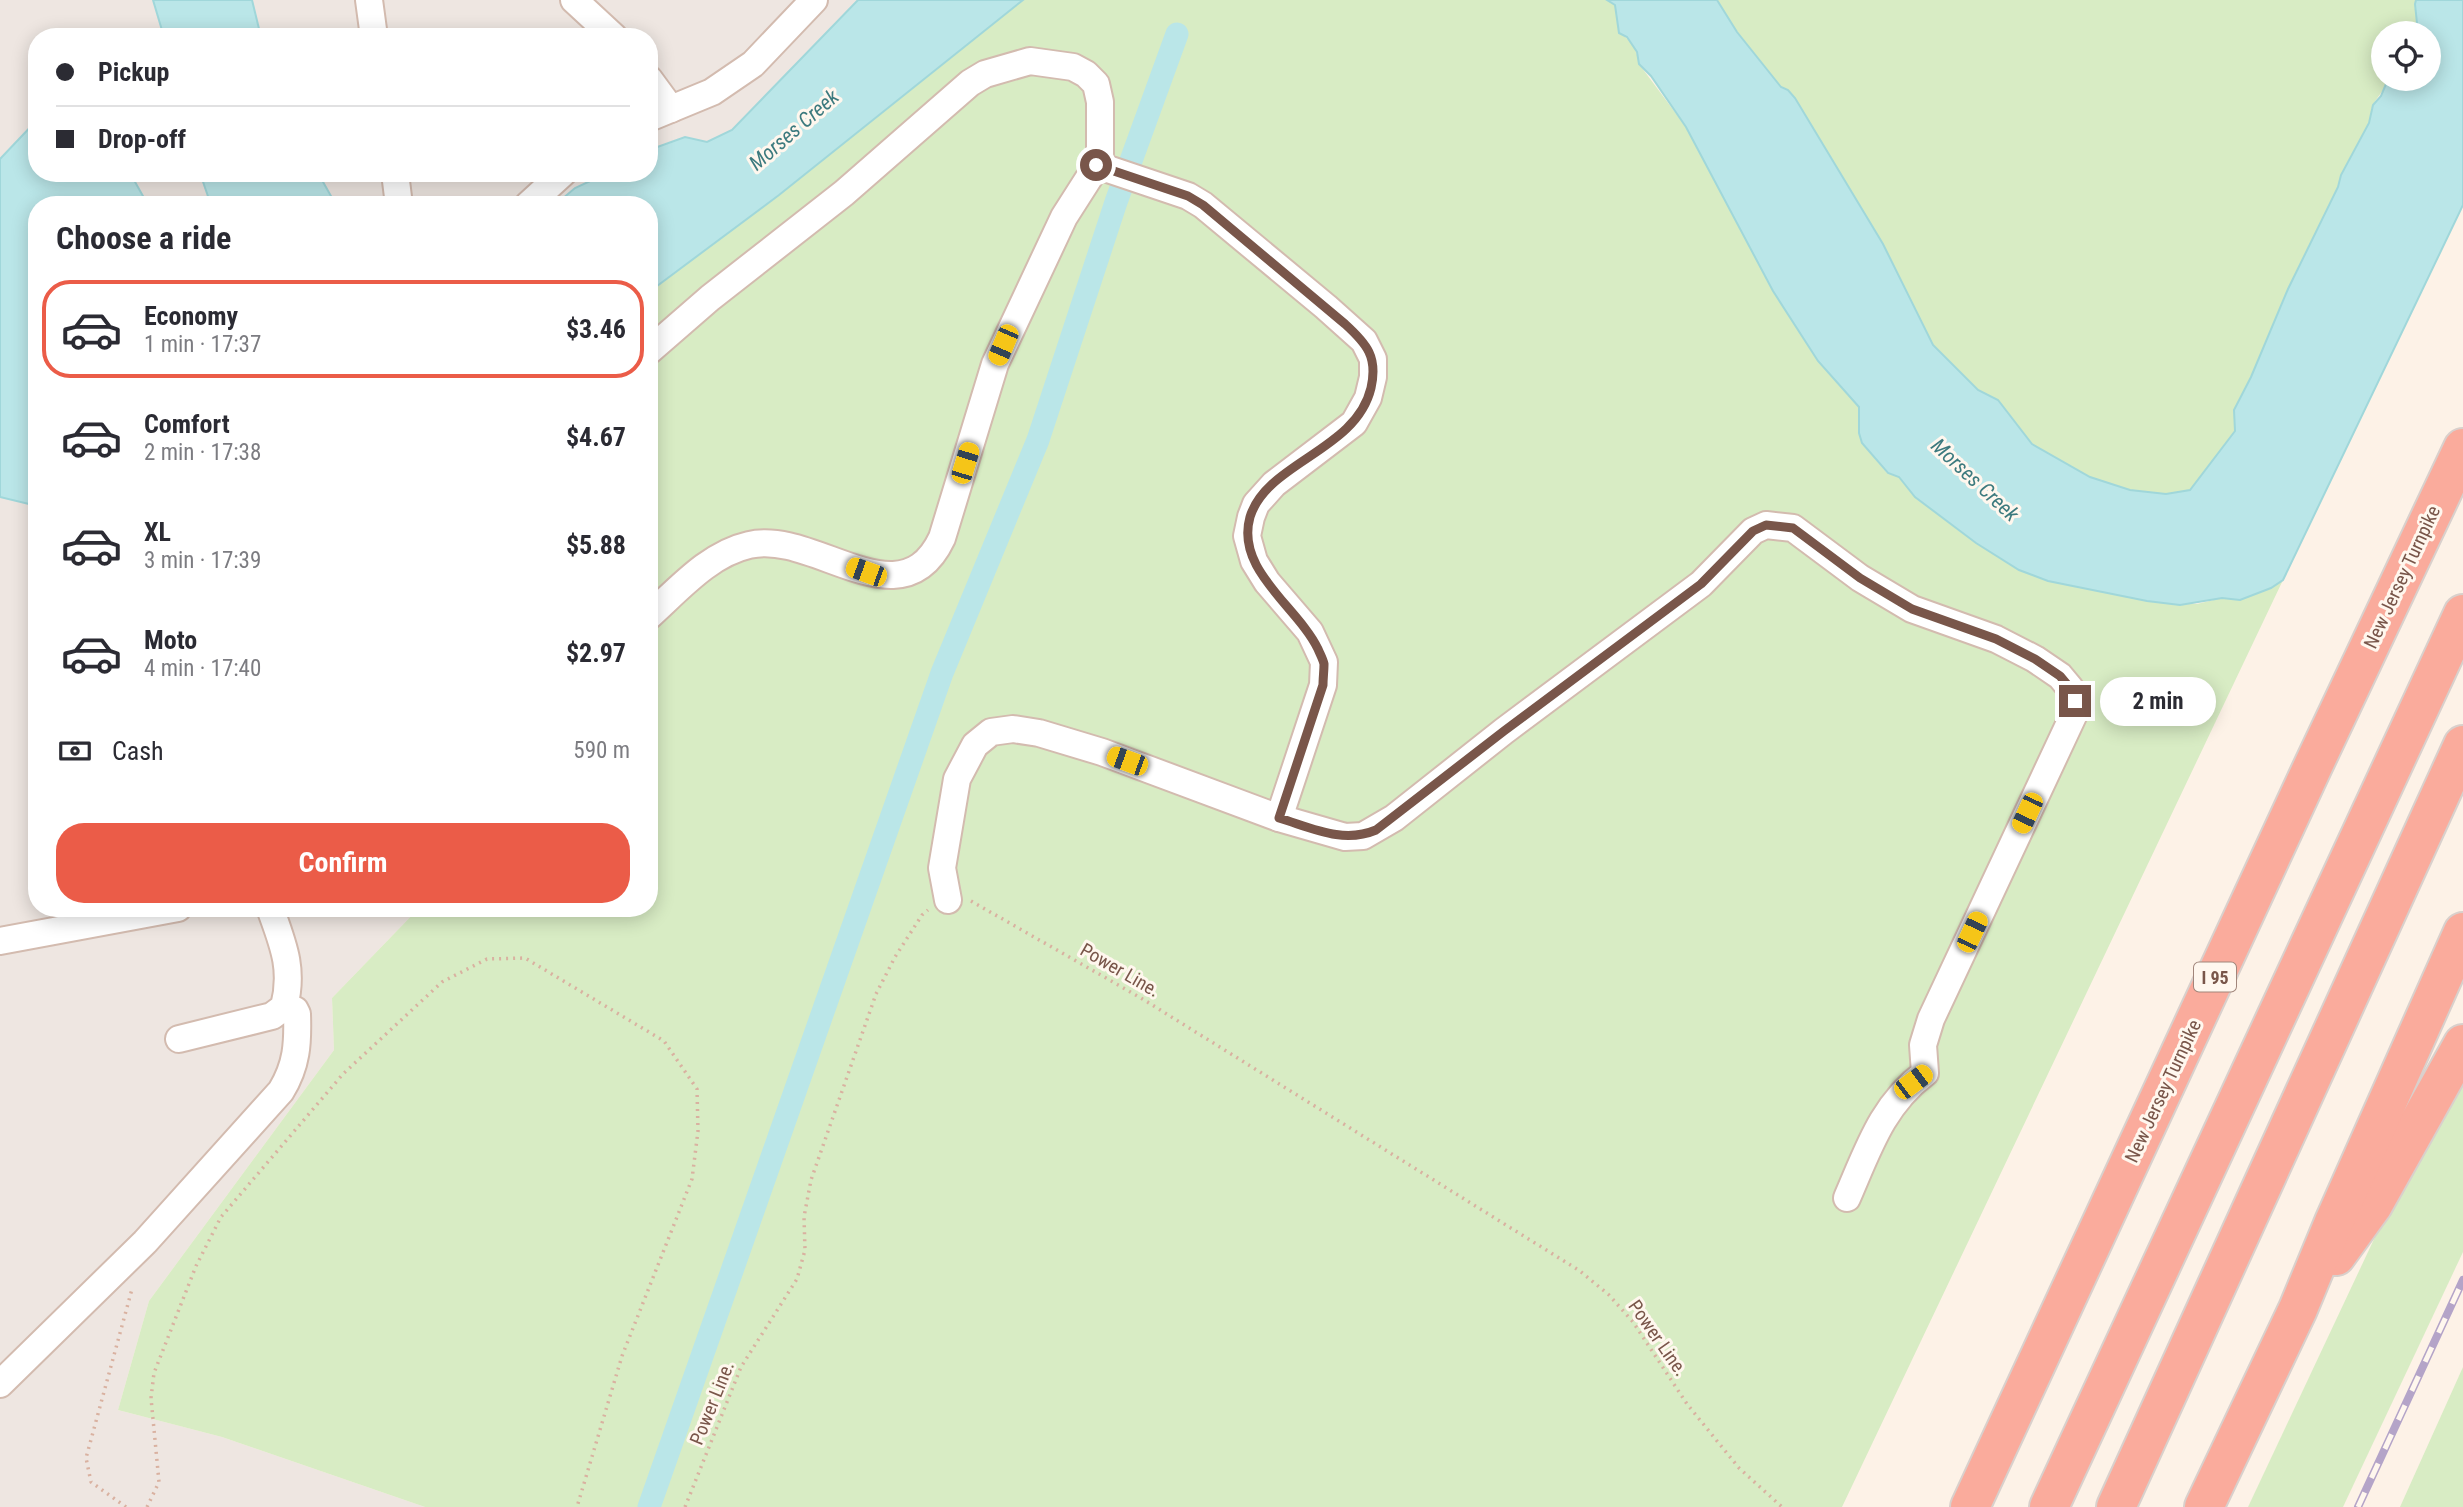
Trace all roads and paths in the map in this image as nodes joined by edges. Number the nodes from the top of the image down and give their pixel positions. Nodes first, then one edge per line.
1 (369, 0) edge
2 (574, 0) edge
3 (814, 0) edge
4 (373, 28) edge
5 (604, 28) edge
6 (660, 114) edge
7 (1096, 165) junction
8 (553, 182) edge
9 (538, 196) edge
10 (658, 343) edge
11 (2463, 447) edge
12 (658, 607) edge
13 (2463, 614) edge
14 (2463, 745) edge
15 (1279, 818) junction
16 (948, 900) junction
17 (129, 917) edge
18 (273, 917) edge
19 (2463, 932) edge
20 (0, 941) edge
21 (284, 1007) junction
22 (179, 1039) dead end
23 (2463, 1044) edge
24 (1847, 1198) dead end
25 (145, 1242) junction
26 (2298, 1309) junction
27 (0, 1384) edge
28 (125, 1507) edge
29 (148, 1507) edge
30 (577, 1507) edge
31 (685, 1507) edge
32 (1782, 1507) edge
33 (1970, 1507) edge
34 (2049, 1507) edge
35 (2116, 1507) edge
36 (2204, 1507) edge

1 - 4 lane
2 - 5 lane
3 - 6 lane
7 - 10 lane
7 - 12 lane
7 - 15 lane
8 - 9 lane
11 - 33 highway, New Jersey Turnpike / I 95
13 - 34 highway
14 - 35 highway
15 - 16 lane
15 - 24 lane
16 - 31 path, Power Line.
16 - 32 path, Power Line.
17 - 20 lane
18 - 21 lane
19 - 26 highway
21 - 22 lane
21 - 25 lane
23 - 26 highway
25 - 27 lane
25 - 28 path
26 - 36 highway
29 - 30 path

